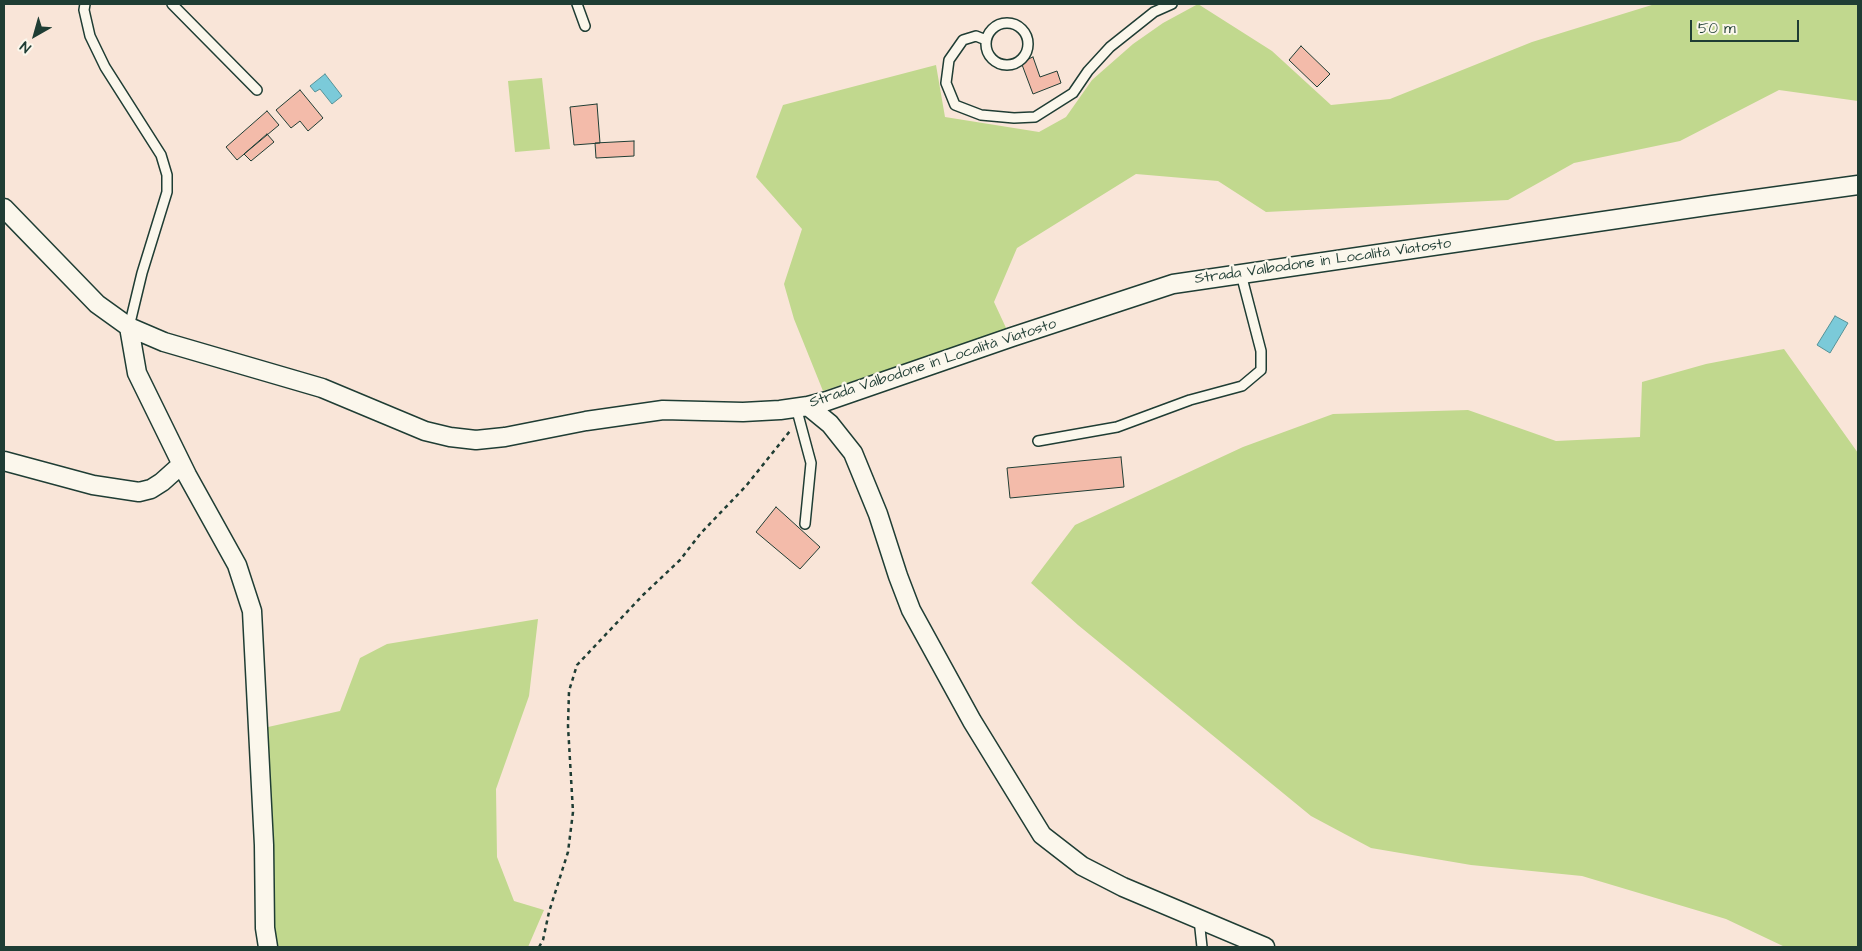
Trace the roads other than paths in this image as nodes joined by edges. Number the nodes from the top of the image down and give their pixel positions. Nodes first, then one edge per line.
1 (85, 4) edge
2 (172, 4) edge
3 (577, 4) edge
4 (1172, 4) edge
5 (585, 26) dead end
6 (986, 40) junction
7 (257, 90) dead end
8 (1858, 185) edge
9 (4, 208) edge
10 (1241, 274) junction
11 (129, 327) junction
12 (801, 410) junction
13 (1038, 441) dead end
14 (4, 461) edge
15 (182, 465) junction
16 (805, 524) dead end
17 (1199, 919) junction
18 (268, 947) edge
19 (1202, 947) edge
20 (1265, 947) edge

1 - 11 lane
2 - 7 lane
3 - 5 lane
4 - 6 lane
6 - 6 lane
8 - 10 street, Strada Valbodone in Località Viatosto
9 - 11 street, Strada Valbodone in Località Viatosto
10 - 12 street, Strada Valbodone in Località Viatosto
10 - 13 lane
11 - 12 street, Strada Valbodone in Località Viatosto
11 - 15 street
12 - 16 lane
12 - 17 street
14 - 15 street
15 - 18 street
17 - 19 lane
17 - 20 street

